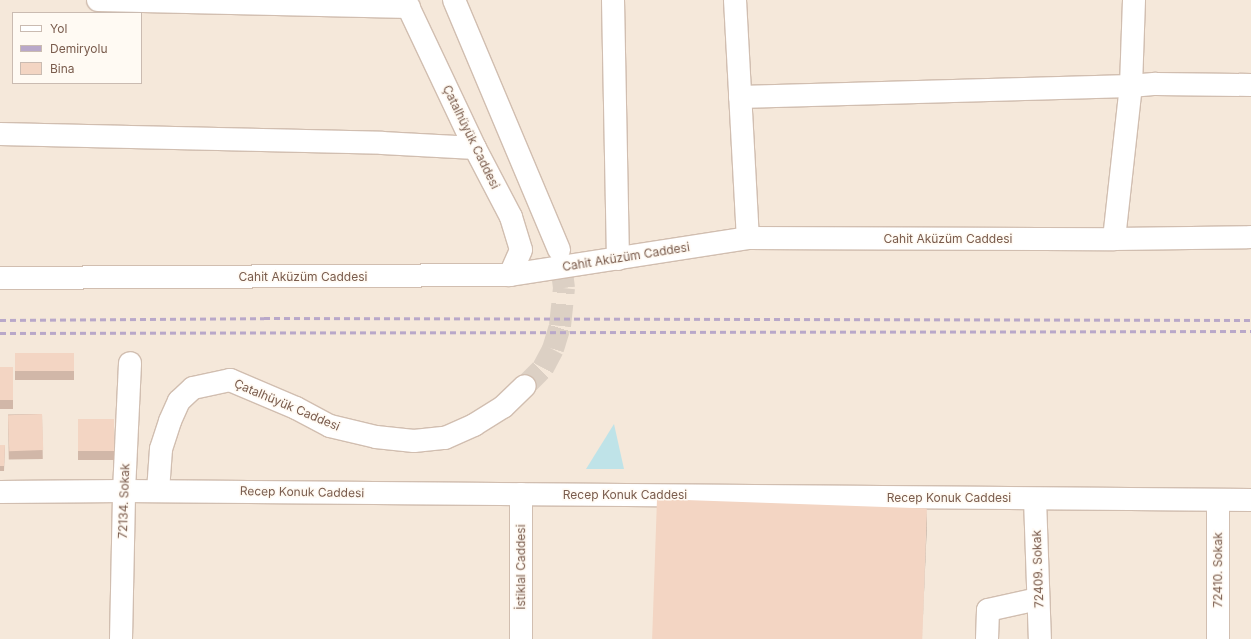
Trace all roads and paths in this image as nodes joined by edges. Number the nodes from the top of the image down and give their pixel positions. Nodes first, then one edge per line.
1 (98, 0) edge
2 (454, 0) edge
3 (613, 0) edge
4 (735, 0) edge
5 (1134, 0) edge
6 (407, 4) edge
7 (1251, 85) edge
8 (1131, 86) junction
9 (740, 97) junction
10 (0, 134) edge
11 (475, 148) junction
12 (1251, 237) edge
13 (748, 238) junction
14 (1114, 239) junction
15 (559, 250) tunnel mouth
16 (618, 259) junction
17 (510, 275) junction
18 (0, 278) edge
19 (130, 363) dead end
20 (525, 386) tunnel mouth
21 (124, 491) junction
22 (158, 491) junction
23 (0, 492) edge
24 (521, 494) junction
25 (1035, 499) junction
26 (1218, 500) junction
27 (1251, 500) edge
28 (1038, 599) junction
29 (121, 639) edge
30 (520, 639) edge
31 (987, 639) edge
32 (1040, 639) edge
33 (1218, 639) edge

1 - 6 street
2 - 15 street
3 - 16 street
4 - 9 street
5 - 8 street
6 - 11 street, Çatalhüyük Caddesi
7 - 8 street
8 - 9 street
8 - 14 street
9 - 13 street
10 - 11 street
11 - 17 street, Çatalhüyük Caddesi
12 - 14 street, Cahit Aküzüm Caddesi
13 - 14 street, Cahit Aküzüm Caddesi
13 - 16 street, Cahit Aküzüm Caddesi
16 - 17 street, Cahit Aküzüm Caddesi
17 - 18 street, Cahit Aküzüm Caddesi
19 - 21 street, 72134. Sokak
20 - 22 street, Çatalhüyük Caddesi
21 - 22 street, Recep Konuk Caddesi
21 - 23 street, Recep Konuk Caddesi
21 - 29 street, 72134. Sokak
22 - 24 street, Recep Konuk Caddesi
24 - 25 street, Recep Konuk Caddesi
24 - 30 street, İstiklal Caddesi
25 - 26 street, Recep Konuk Caddesi
25 - 28 street, 72409. Sokak
26 - 27 street, Recep Konuk Caddesi
26 - 33 street, 72410. Sokak
28 - 31 street
28 - 32 street, 72409. Sokak

